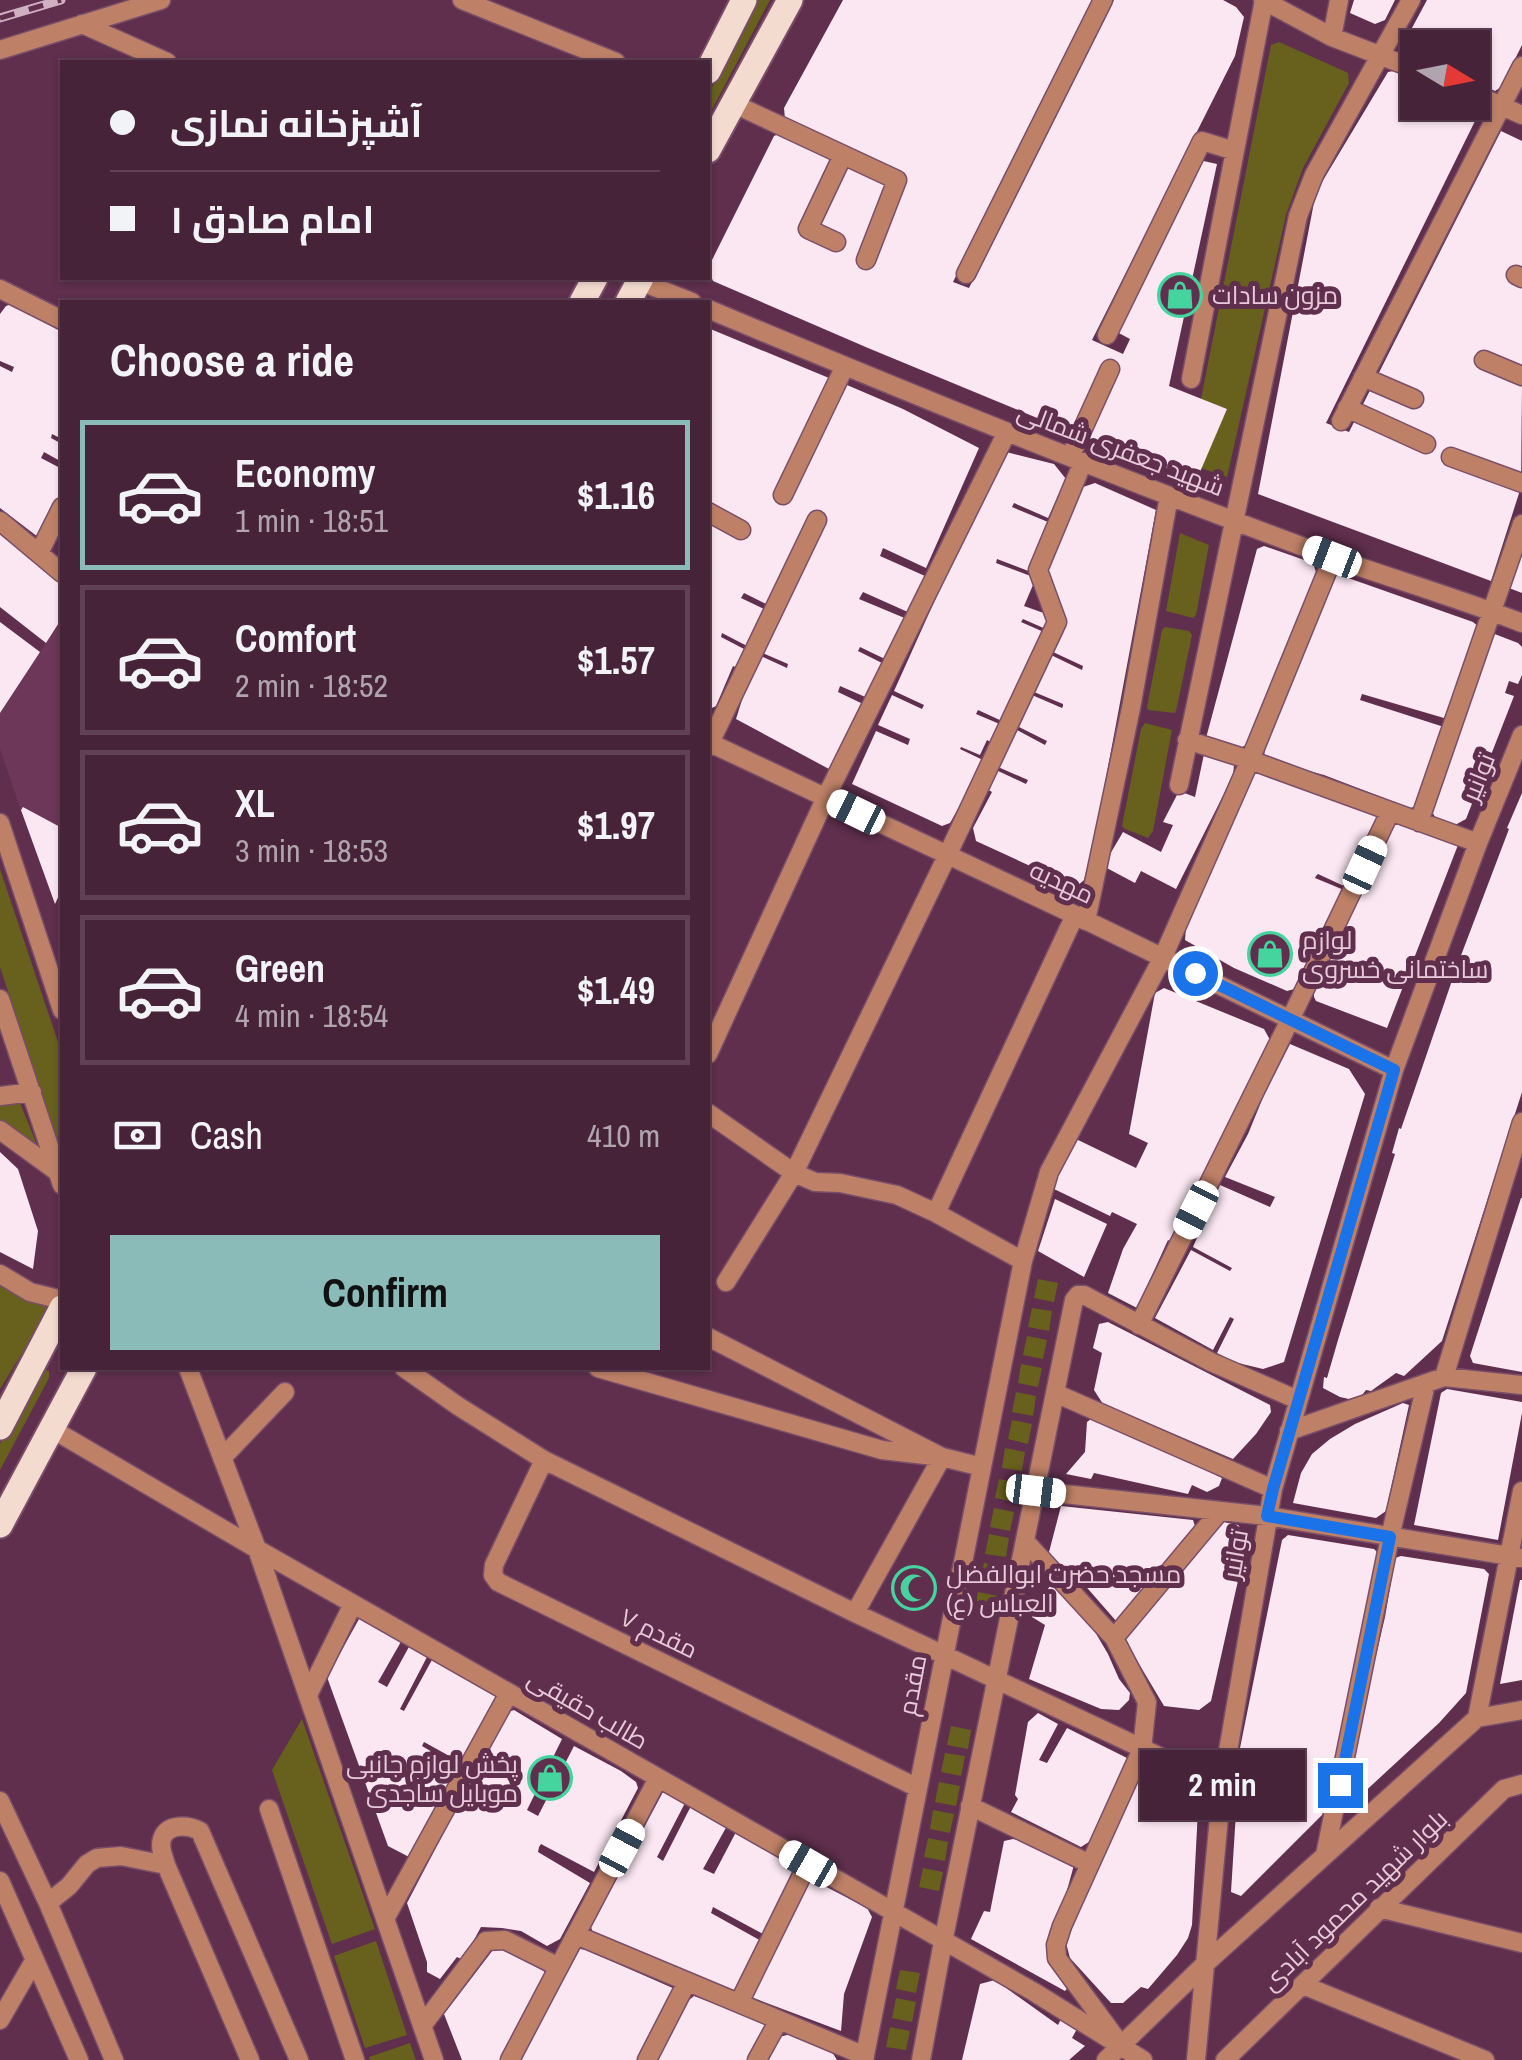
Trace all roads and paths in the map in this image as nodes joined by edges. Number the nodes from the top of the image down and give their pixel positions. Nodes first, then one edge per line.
1 (161, 0) edge
2 (462, 0) edge
3 (744, 0) edge
4 (790, 0) edge
5 (1102, 0) edge
6 (1264, 0) edge
7 (1340, 0) edge
8 (1411, 0) edge
9 (483, 4) edge
10 (82, 24) junction
11 (1332, 36) junction
12 (0, 50) edge
13 (1382, 54) junction
14 (163, 60) edge
15 (611, 60) edge
16 (1400, 62) edge
17 (1522, 66) edge
18 (710, 67) edge
19 (1490, 101) edge
20 (732, 103) junction
21 (1502, 106) junction
22 (1522, 116) edge
23 (710, 146) edge
24 (1234, 151) junction
25 (843, 155) junction
26 (836, 242) dead end
27 (866, 260) dead end
28 (966, 274) dead end
29 (636, 287) edge
30 (1, 292) edge
31 (685, 300) edge
32 (710, 310) edge
33 (60, 319) edge
34 (1108, 335) dead end
35 (1484, 360) dead end
36 (845, 366) junction
37 (1110, 370) dead end
38 (1522, 376) edge
39 (1363, 378) junction
40 (1191, 379) dead end
41 (1414, 400) dead end
42 (1007, 432) junction
43 (1426, 444) dead end
44 (1450, 457) dead end
45 (1076, 459) junction
46 (1522, 483) edge
47 (783, 495) dead end
48 (1169, 496) junction
49 (60, 511) edge
50 (710, 513) edge
51 (818, 520) dead end
52 (1235, 520) junction
53 (0, 521) edge
54 (1522, 524) edge
55 (741, 530) dead end
56 (40, 554) junction
57 (1332, 557) junction
58 (60, 572) edge
59 (1492, 612) junction
60 (1522, 623) edge
61 (1522, 735) edge
62 (710, 740) edge
63 (1187, 740) junction
64 (710, 745) edge
65 (1250, 760) junction
66 (1179, 785) dead end
67 (826, 797) junction
68 (1390, 812) junction
69 (1419, 822) junction
70 (0, 823) edge
71 (1478, 844) junction
72 (948, 856) junction
73 (1081, 918) junction
74 (1163, 958) junction
75 (54, 963) edge
76 (60, 998) edge
77 (0, 999) edge
78 (1290, 1020) junction
79 (710, 1050) edge
80 (1394, 1070) junction
81 (32, 1092) junction
82 (0, 1096) edge
83 (710, 1115) edge
84 (1522, 1122) edge
85 (0, 1130) edge
86 (794, 1173) junction
87 (60, 1179) edge
88 (936, 1213) junction
89 (1023, 1261) junction
90 (0, 1274) edge
91 (726, 1282) dead end
92 (60, 1300) edge
93 (60, 1312) edge
94 (1138, 1324) junction
95 (710, 1337) edge
96 (83, 1370) edge
97 (189, 1370) edge
98 (407, 1370) edge
99 (605, 1370) edge
100 (1435, 1380) junction
101 (1522, 1385) edge
102 (285, 1392) dead end
103 (1055, 1393) junction
104 (1298, 1400) junction
105 (4, 1411) edge
106 (52, 1430) junction
107 (1289, 1431) junction
108 (222, 1458) junction
109 (942, 1458) junction
110 (544, 1460) junction
111 (982, 1467) junction
112 (1273, 1489) junction
113 (1522, 1490) edge
114 (1036, 1491) junction
115 (1220, 1511) junction
116 (1267, 1516) junction
117 (0, 1525) edge
118 (1390, 1537) junction
119 (1025, 1541) junction
120 (256, 1549) junction
121 (1515, 1557) edge
122 (352, 1604) junction
123 (855, 1613) junction
124 (1114, 1638) junction
125 (944, 1656) junction
126 (995, 1680) junction
127 (509, 1693) junction
128 (308, 1696) junction
129 (1522, 1710) edge
130 (1477, 1718) junction
131 (1142, 1749) junction
132 (658, 1778) junction
133 (1522, 1784) edge
134 (1222, 1786) junction
135 (918, 1788) junction
136 (0, 1801) edge
137 (970, 1806) junction
138 (269, 1809) dead end
139 (1325, 1855) junction
140 (808, 1864) junction
141 (1090, 1864) junction
142 (166, 1865) junction
143 (0, 1881) edge
144 (48, 1903) junction
145 (1380, 1908) junction
146 (894, 1913) junction
147 (385, 1919) junction
148 (576, 1935) junction
149 (943, 1942) junction
150 (1522, 1943) edge
151 (34, 1960) junction
152 (1206, 1962) junction
153 (559, 1966) junction
154 (687, 1982) junction
155 (1303, 1984) junction
156 (738, 2003) junction
157 (0, 2020) edge
158 (779, 2020) junction
159 (422, 2026) junction
160 (1121, 2046) junction
161 (864, 2058) edge
162 (78, 2060) edge
163 (114, 2060) edge
164 (250, 2060) edge
165 (299, 2060) edge
166 (355, 2060) edge
167 (434, 2060) edge
168 (510, 2060) edge
169 (647, 2060) edge
170 (757, 2060) edge
171 (921, 2060) edge
172 (1106, 2060) edge
173 (1143, 2060) edge
174 (1196, 2060) edge
175 (1226, 2060) edge
176 (1485, 2060) edge

1 - 10 street
2 - 9 street
3 - 18 main road
4 - 20 main road
5 - 28 street
6 - 11 street
6 - 24 street
7 - 11 street
8 - 13 street
9 - 15 street
10 - 12 street
10 - 14 street
11 - 13 street
13 - 16 street
13 - 52 street
17 - 21 street
19 - 21 street
20 - 23 main road
20 - 25 street
21 - 22 street
21 - 39 street
24 - 34 street
24 - 40 street
25 - 26 street
25 - 27 street
29 - 31 street
30 - 33 street
32 - 36 street, شهید جعفری شمالی
35 - 38 street
36 - 42 street, شهید جعفری شمالی
36 - 47 street
37 - 45 street
39 - 41 street
39 - 43 street
42 - 45 street, شهید جعفری شمالی
42 - 67 street
44 - 46 street
45 - 48 street, شهید جعفری شمالی
45 - 72 street
48 - 52 street, شهید جعفری شمالی
48 - 73 street
49 - 56 street
50 - 55 street
51 - 62 street
52 - 57 street, شهید جعفری شمالی
52 - 63 street
53 - 56 street
54 - 59 street
56 - 58 street
57 - 59 street, شهید جعفری شمالی
57 - 65 street, مقدم
59 - 60 street, شهید جعفری شمالی
59 - 69 street
61 - 71 street, توانیر
63 - 65 street
63 - 66 street
64 - 67 street, مهدیه
65 - 68 street
65 - 74 street, مقدم
67 - 72 street, مهدیه
67 - 79 street
68 - 69 street
68 - 78 street
69 - 71 street
70 - 75 street
71 - 80 street, توانیر
72 - 73 street, مهدیه
72 - 86 street
73 - 74 street, مهدیه
73 - 88 street
74 - 78 street, مهدیه
74 - 89 street, مقدم
75 - 76 street
77 - 81 street
78 - 80 street, مهدیه
78 - 94 street
80 - 104 street, توانیر
81 - 82 street
81 - 87 street
83 - 86 street
84 - 100 street
85 - 87 street
86 - 88 street
86 - 91 street
88 - 89 street
89 - 111 street, مقدم
90 - 92 street
93 - 105 main road
94 - 103 street
94 - 104 street
95 - 109 street
96 - 106 main road
97 - 108 street
98 - 110 street
99 - 109 street
100 - 101 street
100 - 107 street
100 - 118 street
102 - 108 street
103 - 112 street
103 - 114 street
104 - 107 street, توانیر
106 - 117 main road
106 - 120 street, طالب حقیقی
107 - 112 street, توانیر
108 - 120 street
109 - 111 street
109 - 123 street
110 - 123 street
110 - 135 street, مقدم ۷
111 - 125 street, مقدم
112 - 116 street, توانیر
113 - 121 street
114 - 115 street
114 - 119 street
115 - 116 street
115 - 124 street
116 - 118 street
116 - 134 street, توانیر
118 - 121 street
118 - 139 street
119 - 124 street
119 - 126 street
120 - 122 street, طالب حقیقی
120 - 128 street
121 - 130 street
122 - 127 street, طالب حقیقی
122 - 128 street
123 - 125 street
124 - 131 street
125 - 126 street
125 - 135 street, مقدم
126 - 131 street
126 - 137 street
127 - 132 street, طالب حقیقی
127 - 147 street
128 - 147 street
129 - 130 street
130 - 139 street, بلوار شهید محمود آبادی
131 - 134 street
131 - 141 street
132 - 140 street, طالب حقیقی
132 - 148 street
133 - 145 street, بلوار شهید محمود آبادی
134 - 152 street, توانیر
135 - 146 street, مقدم
136 - 144 street
137 - 141 street
137 - 149 street
138 - 166 street
139 - 152 street, بلوار شهید محمود آبادی
140 - 146 street, طالب حقیقی
140 - 156 street
141 - 160 street
142 - 144 street
142 - 164 street
142 - 165 street
143 - 151 street
144 - 163 street
145 - 150 street
145 - 155 street, بلوار شهید محمود آبادی
146 - 149 street, طالب حقیقی
146 - 161 street, مقدم
147 - 159 street
148 - 153 street
148 - 154 street
149 - 160 street, طالب حقیقی
149 - 171 street
151 - 157 street
151 - 162 street
152 - 160 street, بلوار شهید محمود آبادی
152 - 174 street, توانیر
153 - 159 street
153 - 168 street
154 - 156 street
154 - 169 street
155 - 175 street, بلوار شهید محمود آبادی
155 - 176 street
156 - 158 street
158 - 161 street
158 - 170 street
159 - 167 street
160 - 172 street, بلوار شهید محمود آبادی
160 - 173 street, طالب حقیقی

